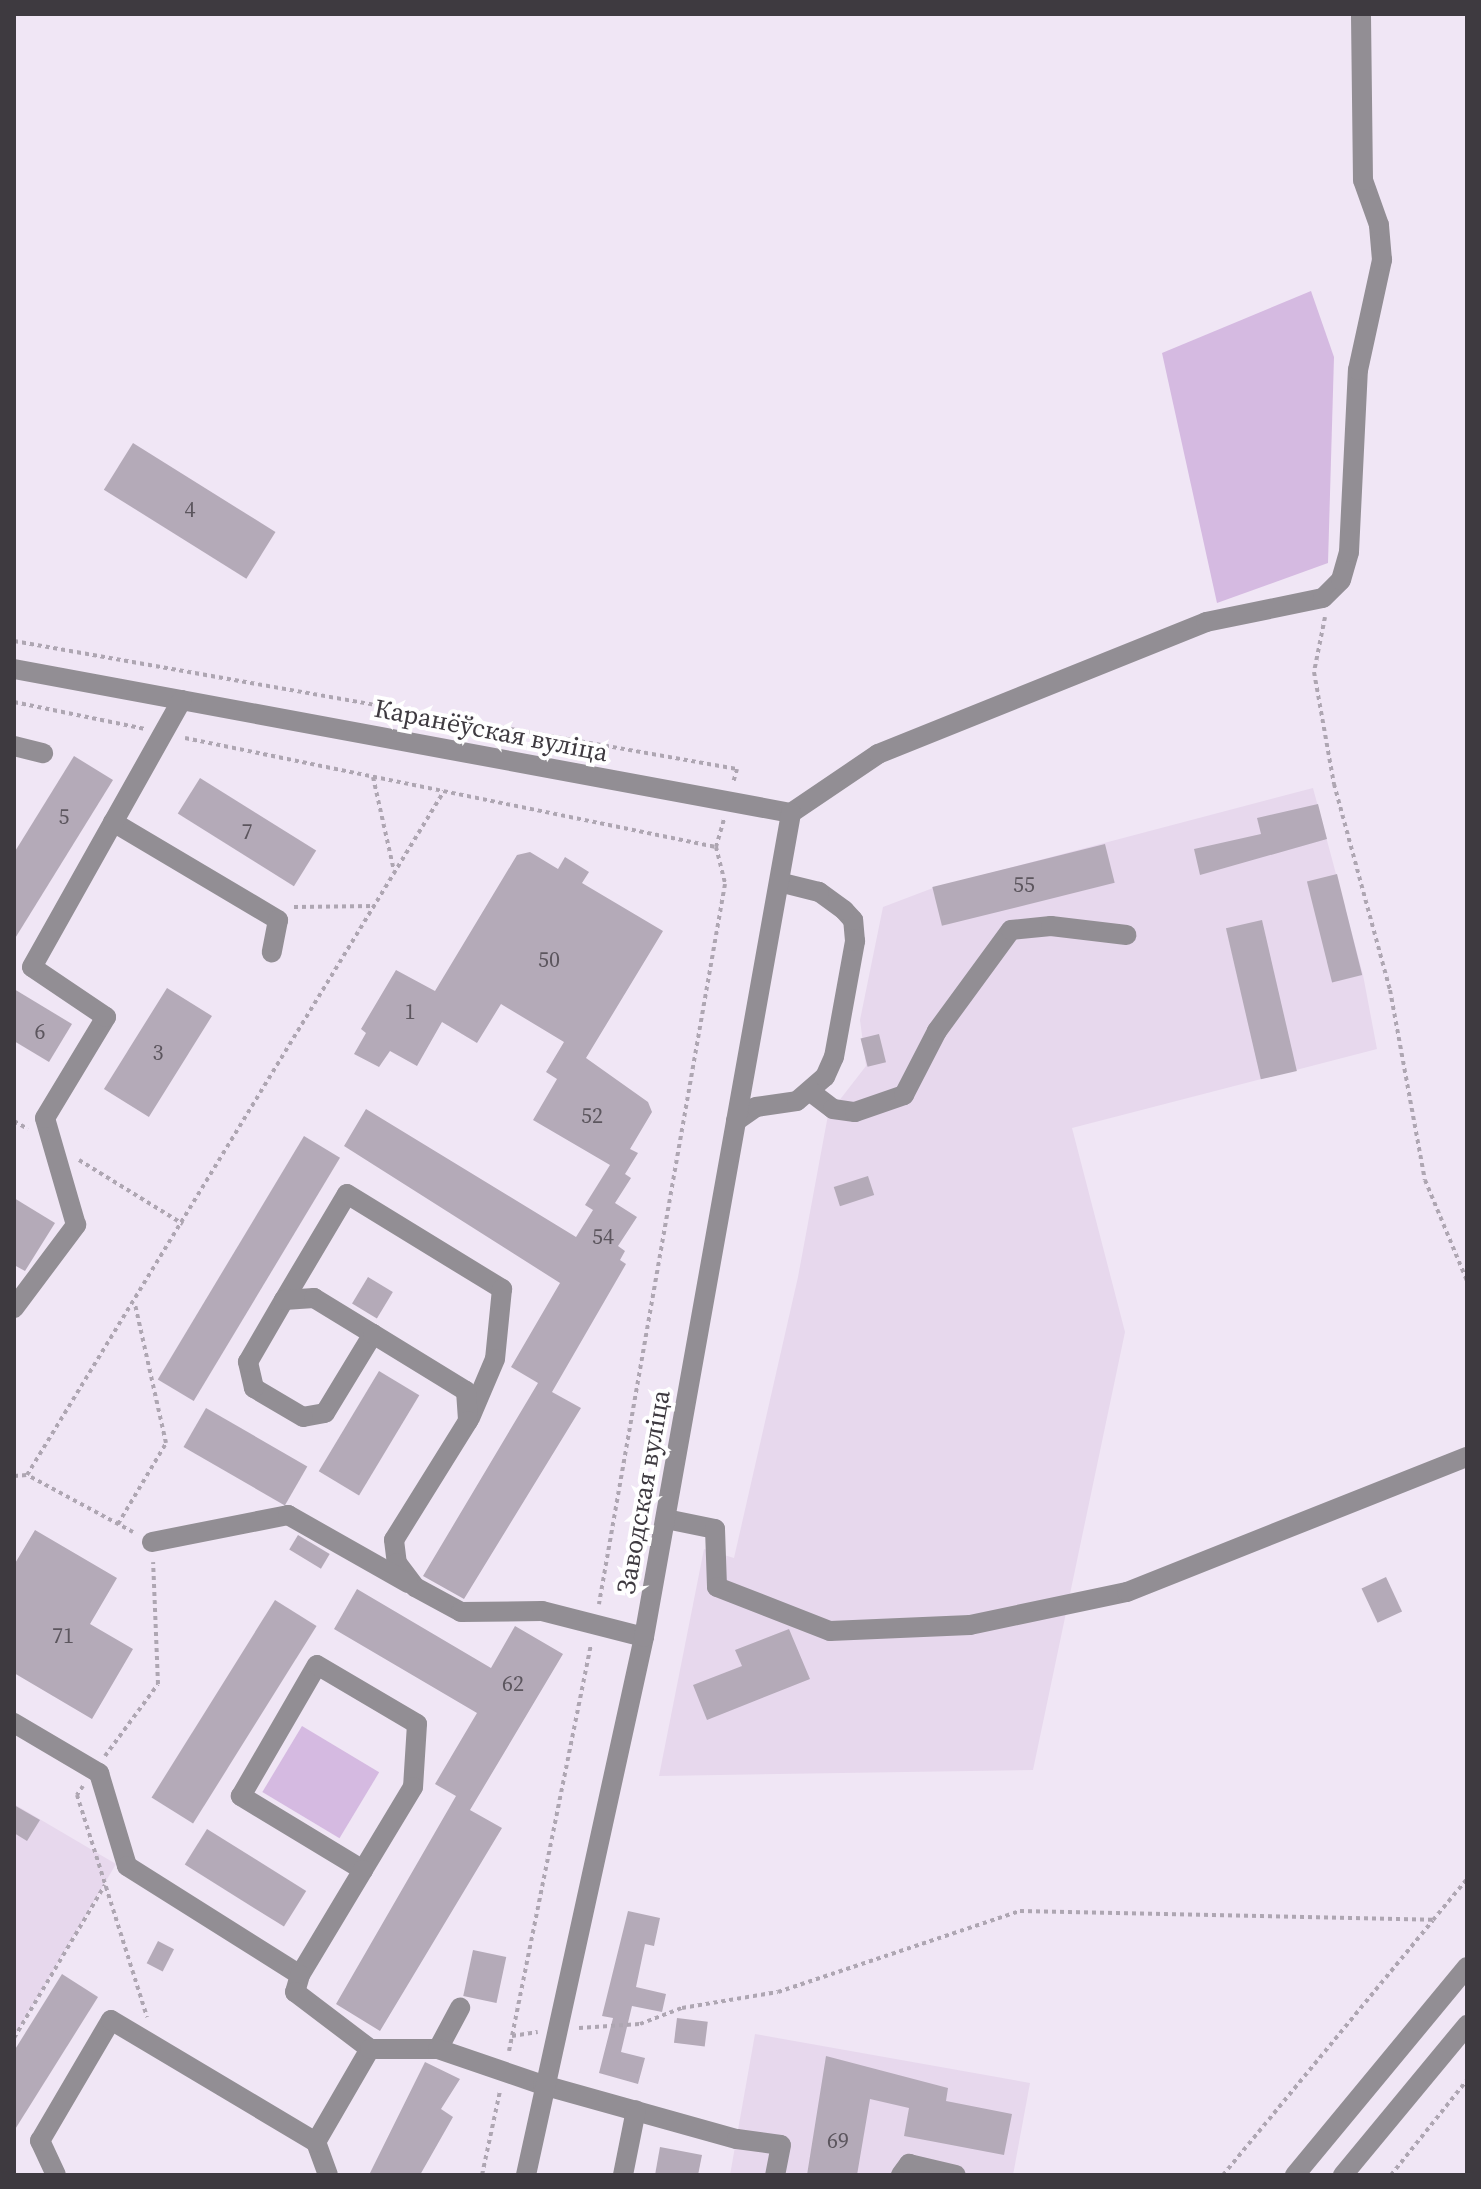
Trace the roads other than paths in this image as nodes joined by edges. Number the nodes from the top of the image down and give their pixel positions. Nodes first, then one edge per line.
1 (1361, 14) edge
2 (14, 669) edge
3 (182, 700) junction
4 (14, 746) edge
5 (43, 753) dead end
6 (791, 813) junction
7 (113, 822) junction
8 (779, 882) junction
9 (1126, 935) dead end
10 (272, 952) dead end
11 (812, 1093) junction
12 (736, 1121) junction
13 (23, 1281) edge
14 (284, 1300) junction
15 (14, 1308) edge
16 (373, 1334) junction
17 (468, 1421) junction
18 (1467, 1457) edge
19 (666, 1519) junction
20 (152, 1542) road end
21 (415, 1587) junction
22 (644, 1637) junction
23 (14, 1723) edge
24 (363, 1870) junction
25 (1467, 1967) edge
26 (300, 1975) junction
27 (460, 2008) dead end
28 (1467, 2025) edge
29 (370, 2049) junction
30 (438, 2049) junction
31 (543, 2085) junction
32 (636, 2110) junction
33 (316, 2142) junction
34 (56, 2175) edge
35 (328, 2175) edge
36 (526, 2175) edge
37 (623, 2175) edge
38 (775, 2175) edge
39 (901, 2175) edge
40 (956, 2175) edge
41 (1295, 2175) edge
42 (1343, 2175) edge

1 - 6 street
2 - 3 street, Каранёўская вуліца
3 - 6 street, Каранёўская вуліца
3 - 7 street
4 - 5 street
6 - 8 street, Заводская вуліца
7 - 10 street
7 - 13 street
8 - 11 street
8 - 12 street, Заводская вуліца
9 - 11 street
11 - 12 street
12 - 19 street, Заводская вуліца
13 - 15 street
14 - 16 street
14 - 16 street
14 - 17 street
16 - 17 street
17 - 21 street
18 - 19 street
19 - 22 street, Заводская вуліца
20 - 21 street
21 - 22 street
22 - 31 street, Заводская вуліца
23 - 26 street
24 - 24 street
24 - 26 street
25 - 41 street
26 - 29 street
27 - 30 street
28 - 42 street
29 - 30 street
29 - 33 street
30 - 31 street
31 - 32 street
31 - 36 street, Заводская вуліца
32 - 37 street
32 - 38 street
33 - 34 street
33 - 35 street
39 - 40 street

